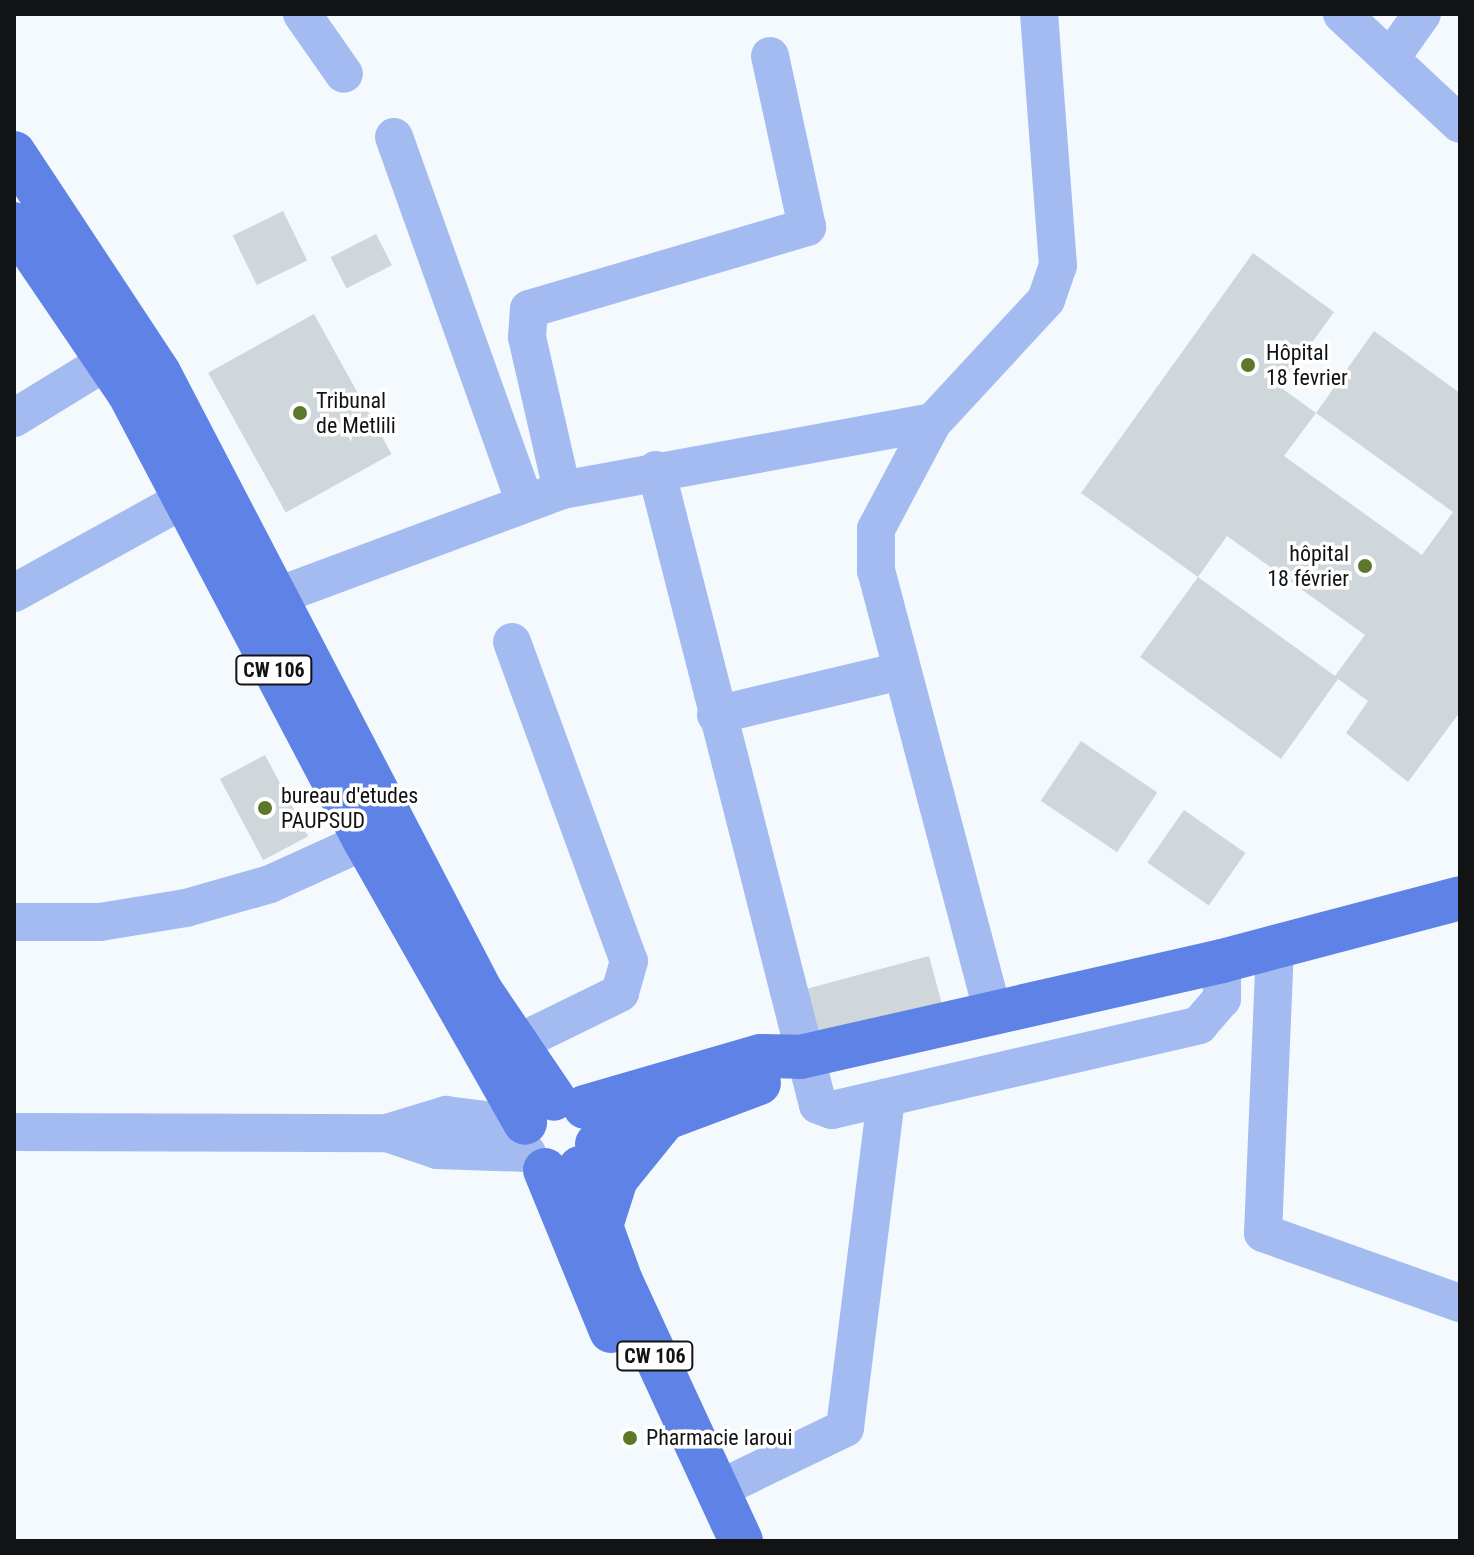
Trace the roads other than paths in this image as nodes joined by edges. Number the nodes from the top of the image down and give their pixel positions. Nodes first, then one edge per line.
1 (1039, 14) edge
2 (1342, 14) edge
3 (1422, 14) edge
4 (315, 16) edge
5 (770, 56) dead end
6 (1390, 59) junction
7 (344, 74) dead end
8 (1460, 124) edge
9 (394, 137) dead end
10 (14, 153) edge
11 (14, 224) edge
12 (107, 361) junction
13 (14, 418) edge
14 (933, 422) junction
15 (656, 470) junction
16 (562, 490) junction
17 (184, 499) junction
18 (524, 501) junction
19 (14, 593) edge
20 (261, 602) junction
21 (512, 642) dead end
22 (901, 671) junction
23 (716, 715) junction
24 (365, 841) junction
25 (1460, 898) edge
26 (14, 922) edge
27 (1275, 947) junction
28 (1222, 961) junction
29 (993, 1013) junction
30 (514, 1045) junction
31 (800, 1057) junction
32 (886, 1098) junction
33 (665, 1120) junction
34 (14, 1132) edge
35 (555, 1136) junction
36 (600, 1229) junction
37 (1460, 1303) edge
38 (717, 1490) junction
39 (709, 1541) edge
40 (741, 1541) edge

1 - 14 street
2 - 6 street
3 - 6 street
4 - 7 street
5 - 16 street
6 - 8 street
9 - 18 street
10 - 20 main road
11 - 12 main road, CW 106
12 - 13 street
12 - 17 main road, CW 106
14 - 15 street
14 - 22 street
15 - 16 street
15 - 23 street
16 - 18 street
17 - 19 street
17 - 20 main road, CW 106
18 - 20 street
20 - 24 main road, CW 106
20 - 30 main road
21 - 30 street
22 - 23 street
22 - 29 street
23 - 31 street
24 - 26 street
24 - 35 main road, CW 106
25 - 27 main road
27 - 28 main road
27 - 37 street
28 - 29 main road
28 - 32 street
29 - 31 main road
30 - 35 main road
31 - 32 street
31 - 33 main road
31 - 35 main road
32 - 38 street
33 - 35 main road
33 - 36 main road
34 - 35 street
35 - 36 main road, CW 106
35 - 39 main road, CW 106
36 - 38 main road, CW 106
38 - 40 main road, CW 106

